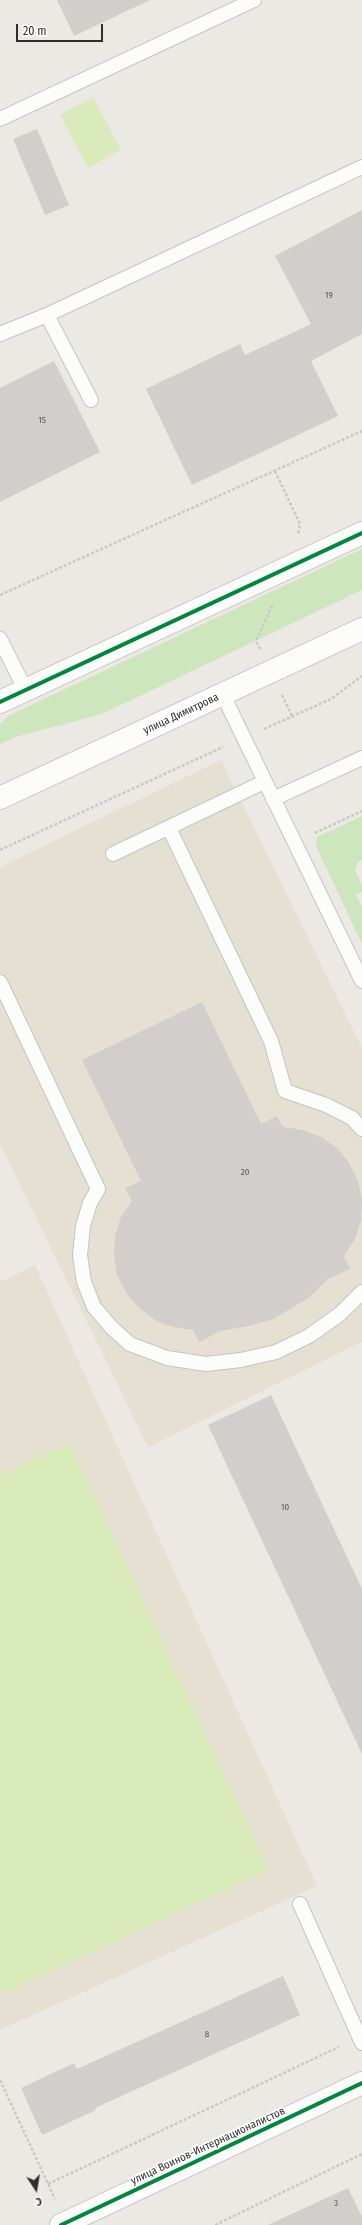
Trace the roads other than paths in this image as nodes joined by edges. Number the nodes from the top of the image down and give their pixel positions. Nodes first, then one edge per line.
1 (254, 0) edge
2 (0, 120) edge
3 (362, 167) edge
4 (47, 315) junction
5 (0, 334) edge
6 (91, 400) dead end
7 (362, 533) edge
8 (362, 629) edge
9 (0, 639) edge
10 (26, 691) junction
11 (223, 695) junction
12 (0, 702) edge
13 (362, 758) edge
14 (264, 782) junction
15 (0, 798) edge
16 (273, 799) junction
17 (169, 828) junction
18 (113, 854) dead end
19 (362, 981) edge
20 (0, 982) edge
21 (362, 1129) edge
22 (362, 1292) edge
23 (300, 1904) dead end
24 (361, 2040) edge
25 (362, 2083) edge
26 (63, 2224) edge

1 - 2 lane
3 - 4 lane
4 - 5 lane
4 - 6 lane
7 - 10 street
8 - 11 street, улица Димитрова
9 - 10 lane
10 - 12 street
11 - 14 lane
11 - 15 street, улица Димитрова
13 - 16 lane
14 - 16 lane
14 - 17 lane
16 - 19 lane
17 - 18 lane
17 - 21 lane
20 - 22 lane
23 - 24 lane
25 - 26 street, улица Воинов-Интернационалистов

